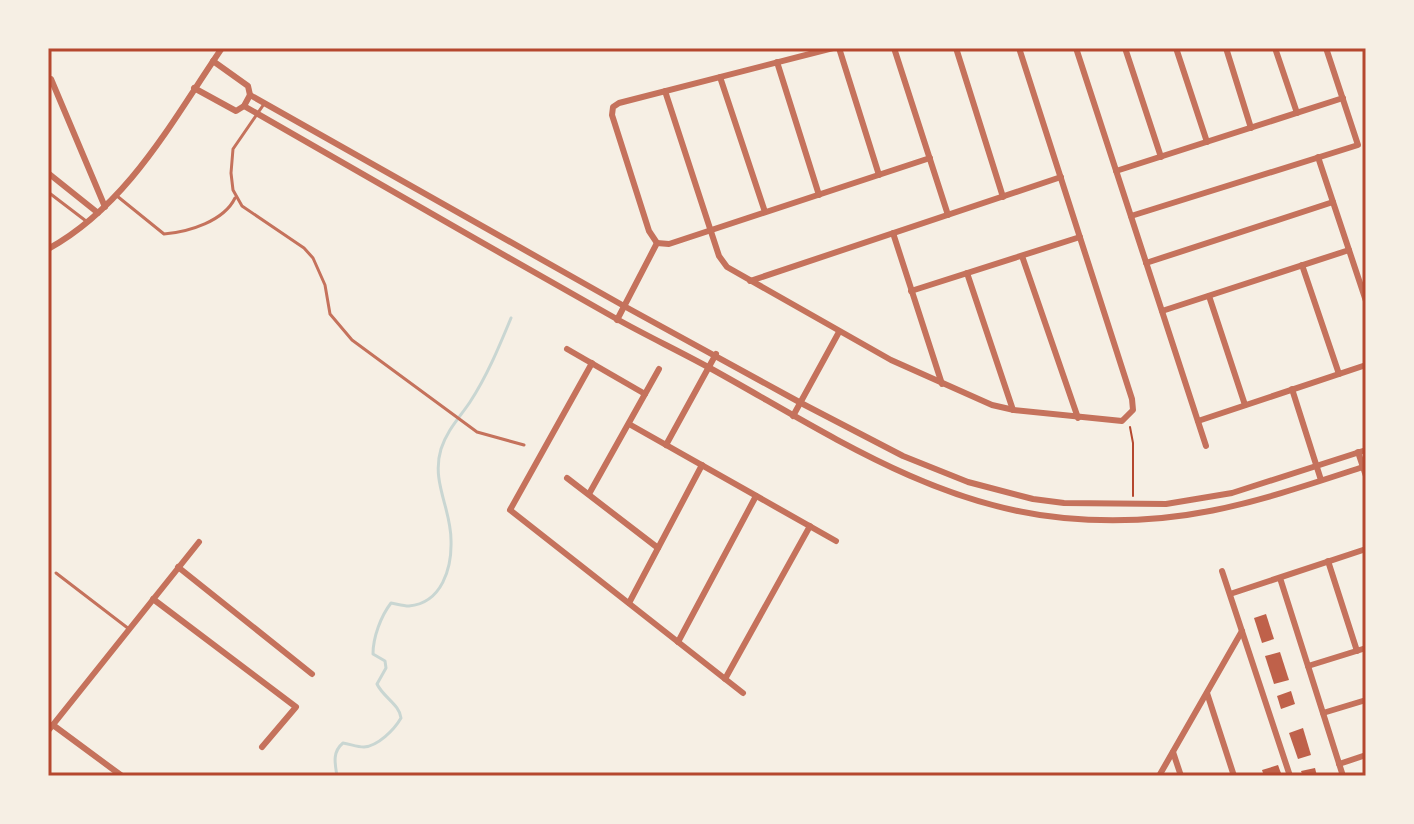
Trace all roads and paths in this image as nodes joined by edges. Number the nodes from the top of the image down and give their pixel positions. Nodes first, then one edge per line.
1 (222, 48) edge
2 (833, 48) edge
3 (839, 48) edge
4 (894, 48) edge
5 (956, 48) edge
6 (1019, 48) edge
7 (1076, 48) edge
8 (1125, 48) edge
9 (1176, 48) edge
10 (1226, 48) edge
11 (1275, 48) edge
12 (1326, 48) edge
13 (213, 61) junction
14 (777, 62) junction
15 (720, 77) junction
16 (51, 79) dead end
17 (194, 88) junction
18 (665, 91) junction
19 (250, 95) junction
20 (1343, 98) junction
21 (265, 103) junction
22 (244, 106) junction
23 (257, 113) junction
24 (1297, 113) junction
25 (1251, 128) junction
26 (1207, 142) junction
27 (1161, 157) junction
28 (1318, 157) junction
29 (930, 158) junction
30 (1116, 171) junction
31 (48, 173) edge
32 (879, 175) junction
33 (1061, 177) junction
34 (48, 192) edge
35 (819, 195) junction
36 (117, 196) junction
37 (1003, 197) junction
38 (235, 198) junction
39 (1333, 202) junction
40 (105, 207) junction
41 (765, 212) junction
42 (98, 213) junction
43 (948, 215) junction
44 (1131, 216) junction
45 (87, 222) junction
46 (710, 230) junction
47 (893, 233) junction
48 (1080, 237) junction
49 (657, 243) junction
50 (48, 249) edge
51 (1349, 250) junction
52 (1022, 256) junction
53 (1146, 263) junction
54 (1302, 265) junction
55 (967, 273) junction
56 (750, 281) junction
57 (911, 291) junction
58 (1209, 296) junction
59 (1366, 301) edge
60 (624, 306) junction
61 (1162, 311) junction
62 (617, 320) junction
63 (839, 332) junction
64 (567, 349) dead end
65 (716, 354) junction
66 (592, 363) junction
67 (1366, 365) edge
68 (709, 367) junction
69 (659, 369) dead end
70 (1339, 374) junction
71 (942, 384) junction
72 (1292, 389) junction
73 (645, 394) junction
74 (801, 403) junction
75 (1245, 405) junction
76 (1014, 410) junction
77 (793, 416) junction
78 (1078, 418) junction
79 (1127, 419) junction
80 (1198, 421) junction
81 (629, 424) junction
82 (524, 445) dead end
83 (666, 445) junction
84 (1206, 446) dead end
85 (1362, 451) edge
86 (702, 465) junction
87 (1317, 466) junction
88 (1364, 466) edge
89 (1366, 476) edge
90 (567, 478) dead end
91 (1321, 480) junction
92 (997, 491) junction
93 (589, 494) junction
94 (756, 496) junction
95 (1133, 505) junction
96 (994, 506) junction
97 (1133, 521) junction
98 (810, 526) junction
99 (836, 541) dead end
100 (199, 542) dead end
101 (658, 548) junction
102 (1366, 549) edge
103 (1328, 561) junction
104 (178, 567) junction
105 (1222, 571) dead end
106 (56, 573) dead end
107 (1280, 578) junction
108 (1230, 594) junction
109 (153, 599) junction
110 (629, 603) junction
111 (129, 629) junction
112 (1242, 631) junction
113 (678, 642) junction
114 (1366, 648) edge
115 (1357, 651) junction
116 (1308, 666) junction
117 (312, 674) dead end
118 (725, 679) junction
119 (743, 693) dead end
120 (1207, 693) junction
121 (1366, 700) edge
122 (1323, 713) junction
123 (50, 728) edge
124 (262, 747) dead end
125 (1173, 752) junction
126 (1366, 755) edge
127 (1339, 764) junction
128 (122, 776) edge
129 (1159, 776) edge
130 (1181, 776) edge
131 (1234, 776) edge
132 (1290, 776) edge
133 (1343, 776) edge

1 - 13 street
2 - 14 street
3 - 32 street
4 - 29 street
5 - 37 street
6 - 33 street
7 - 30 street
8 - 27 street
9 - 26 street
10 - 25 street
11 - 24 street
12 - 20 street
13 - 17 street
13 - 19 street
14 - 15 street
14 - 35 street
15 - 18 street
15 - 41 street
16 - 40 street
17 - 22 street
17 - 36 street
18 - 46 street
18 - 49 street
19 - 21 street
19 - 22 street
20 - 24 street
20 - 28 street
21 - 23 lane
21 - 60 street
22 - 23 street
23 - 38 lane
23 - 62 street
24 - 25 street
25 - 26 street
26 - 27 street
27 - 30 street
28 - 39 street
28 - 44 street
29 - 32 street
29 - 43 street
30 - 44 street
31 - 42 street
32 - 35 street
33 - 37 street
33 - 48 street
34 - 45 lane
35 - 41 street
36 - 38 lane
36 - 40 street
37 - 43 street
38 - 82 lane
39 - 51 street
39 - 53 street
40 - 42 street
41 - 46 street
42 - 45 street
43 - 47 street
44 - 53 street
45 - 50 street
46 - 49 street
46 - 56 street
47 - 56 street
47 - 57 street
48 - 52 street
48 - 79 street
49 - 60 street
51 - 54 street
51 - 59 street
52 - 55 street
52 - 78 street
53 - 61 street
54 - 58 street
54 - 70 street
55 - 57 street
55 - 76 street
56 - 63 street
57 - 71 street
58 - 61 street
58 - 75 street
60 - 62 street
60 - 65 street
61 - 80 street
62 - 68 street
63 - 71 street
63 - 74 street
64 - 66 street
65 - 68 street
65 - 74 street
66 - 73 street
66 - 110 street
67 - 70 street
68 - 77 street
68 - 83 street
69 - 73 street
70 - 72 street
71 - 76 street
72 - 75 street
72 - 87 street
73 - 81 street
74 - 77 street
74 - 92 street
75 - 80 street
76 - 78 street
77 - 96 street
78 - 79 street
79 - 95 path
80 - 84 street
81 - 83 street
81 - 93 street
83 - 86 street
85 - 87 street
85 - 88 street
86 - 94 street
86 - 101 street
87 - 91 street
87 - 95 street
88 - 89 street
88 - 91 street
90 - 93 street
91 - 97 street
92 - 95 street
92 - 96 street
93 - 101 street
94 - 98 street
94 - 113 street
95 - 97 street
96 - 97 street
98 - 99 street
98 - 118 street
100 - 104 street
101 - 110 street
102 - 103 street
103 - 107 street
103 - 115 street
104 - 109 street
104 - 117 street
105 - 108 street
106 - 111 lane
107 - 108 street
107 - 116 street
108 - 112 street
109 - 111 street
109 - 124 street
110 - 113 street
111 - 123 street
112 - 120 street
112 - 132 street
113 - 118 street
114 - 115 street
115 - 116 street
116 - 122 street
118 - 119 street
120 - 125 street
120 - 131 street
121 - 122 street
122 - 127 street
123 - 128 street
125 - 129 street
125 - 130 street
126 - 127 street
127 - 133 street

